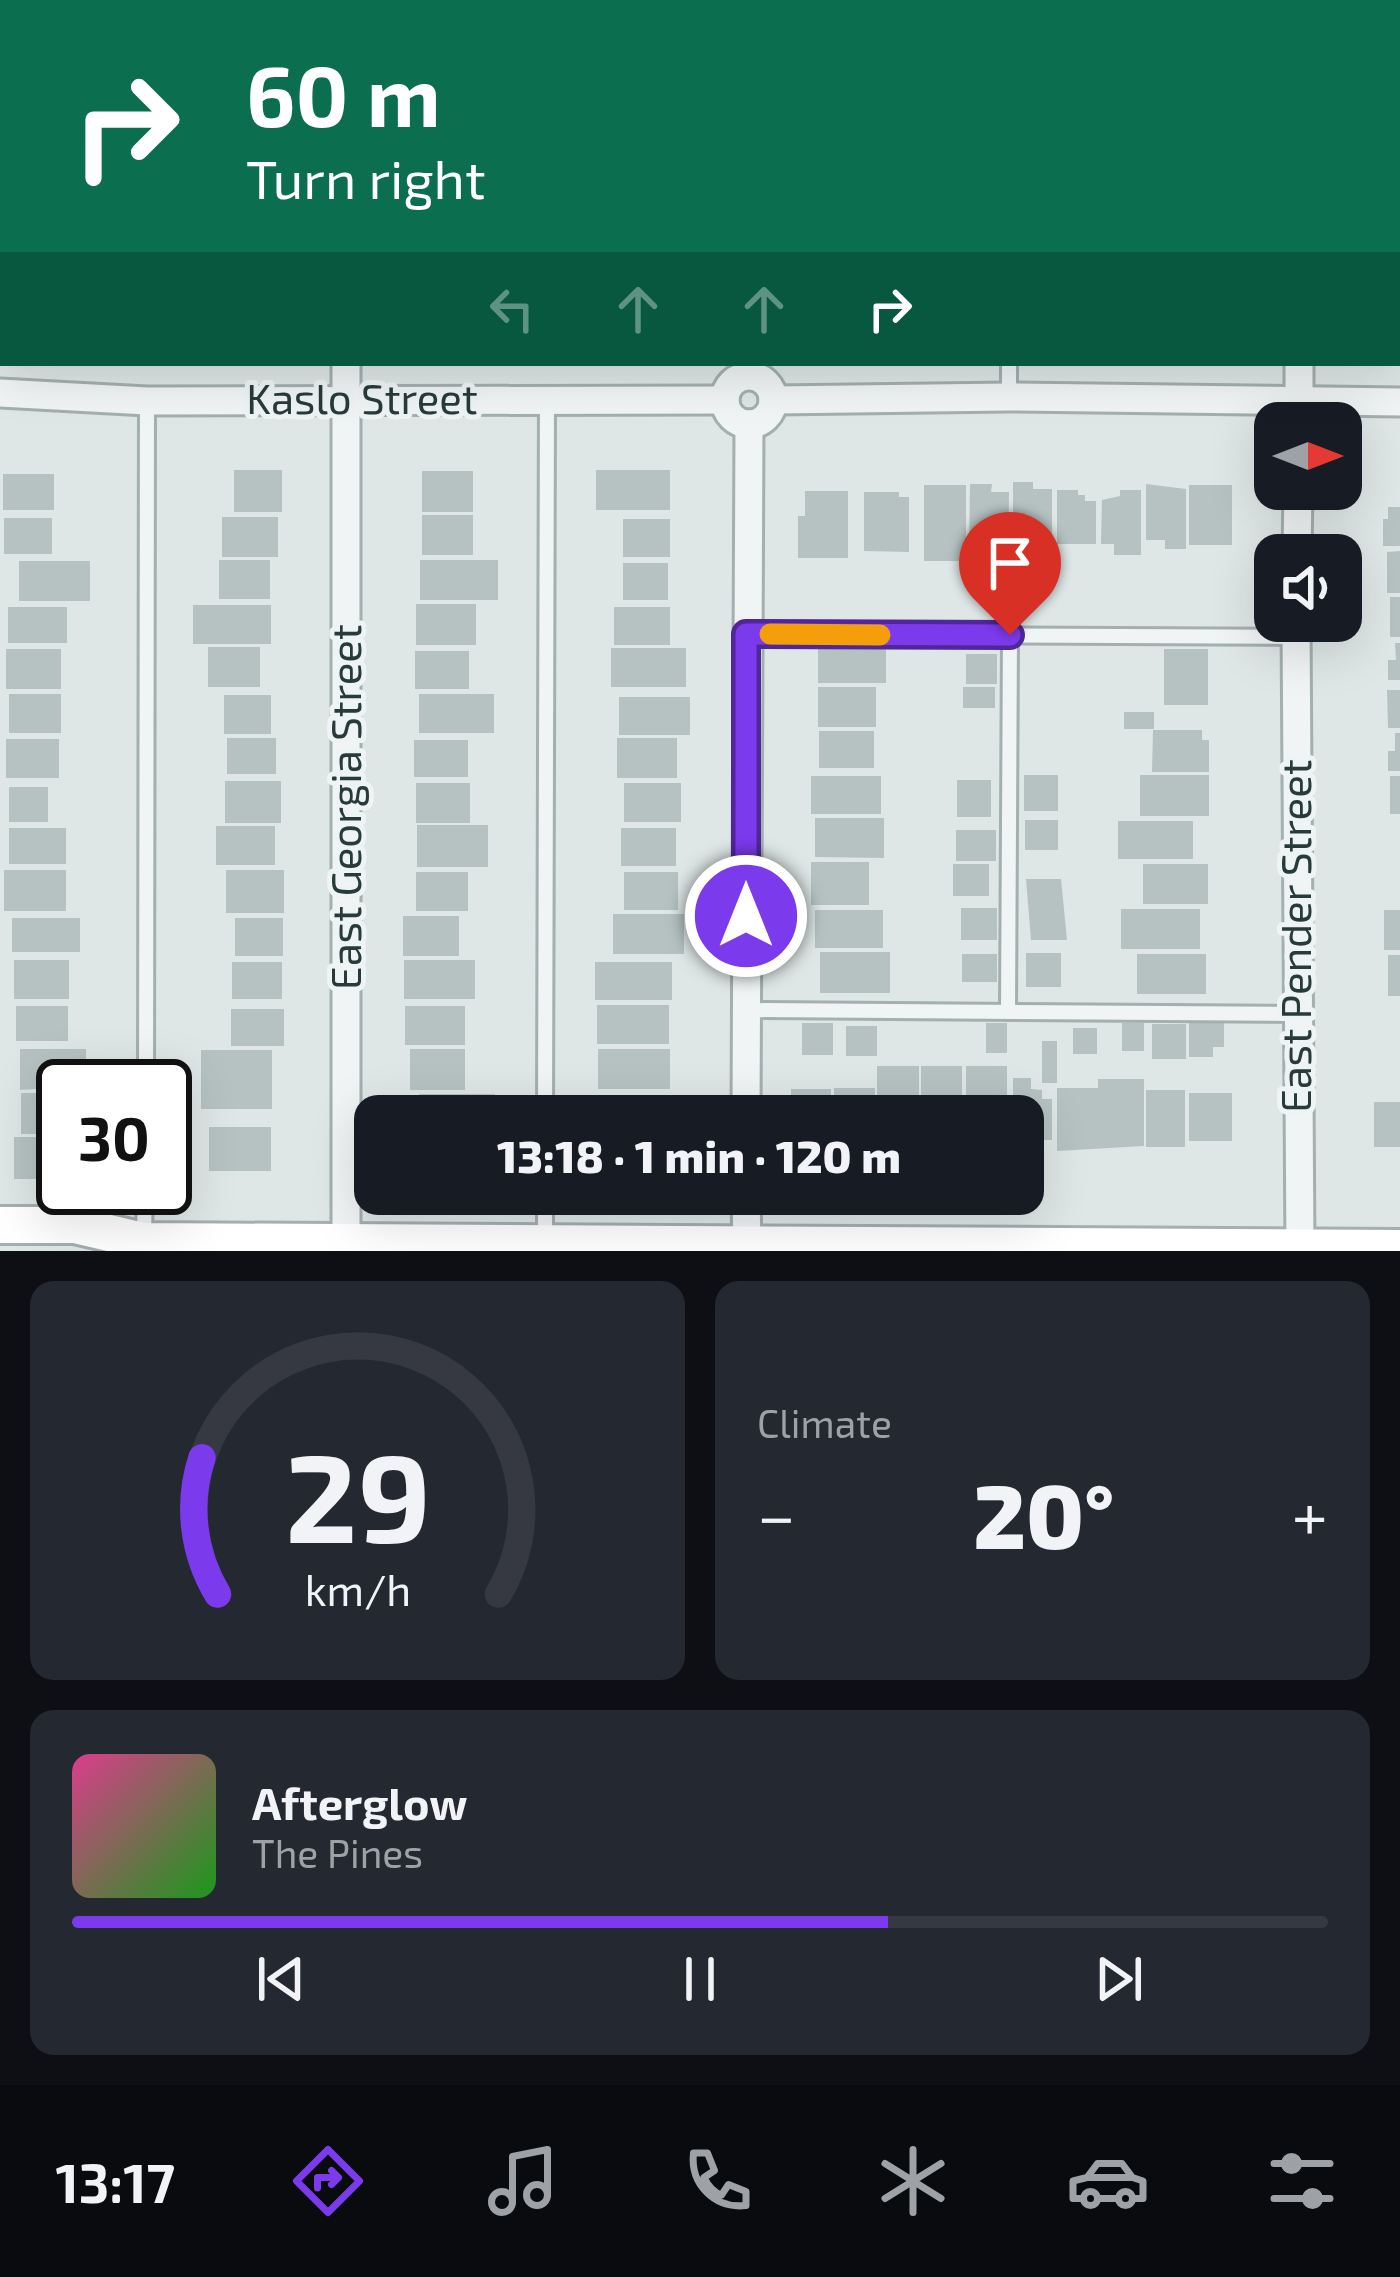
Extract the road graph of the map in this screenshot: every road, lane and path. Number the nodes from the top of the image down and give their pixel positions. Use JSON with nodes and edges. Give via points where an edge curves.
{"nodes":[{"id":1,"x":346,"y":366,"type":"edge"},
{"id":2,"x":1010,"y":366,"type":"edge"},
{"id":3,"x":1300,"y":366,"type":"edge"},
{"id":4,"x":749,"y":369,"type":"edge"},
{"id":5,"x":0,"y":392,"type":"edge"},
{"id":6,"x":1010,"y":397,"type":"junction"},
{"id":7,"x":547,"y":398,"type":"junction"},
{"id":8,"x":346,"y":399,"type":"junction"},
{"id":9,"x":724,"y":400,"type":"junction"},
{"id":10,"x":773,"y":400,"type":"junction"},
{"id":11,"x":147,"y":401,"type":"junction"},
{"id":12,"x":1299,"y":402,"type":"edge"},
{"id":13,"x":1400,"y":402,"type":"edge"},
{"id":14,"x":1362,"y":406,"type":"edge"},
{"id":15,"x":1254,"y":410,"type":"edge"},
{"id":16,"x":748,"y":424,"type":"junction"},
{"id":17,"x":1254,"y":630,"type":"edge"},
{"id":18,"x":746,"y":634,"type":"junction"},
{"id":19,"x":1010,"y":635,"type":"junction"},
{"id":20,"x":1296,"y":642,"type":"edge"},
{"id":21,"x":746,"y":1010,"type":"junction"},
{"id":22,"x":1008,"y":1012,"type":"junction"},
{"id":23,"x":1296,"y":1014,"type":"junction"},
{"id":24,"x":146,"y":1059,"type":"edge"},
{"id":25,"x":545,"y":1095,"type":"edge"},
{"id":26,"x":746,"y":1095,"type":"edge"},
{"id":27,"x":144,"y":1215,"type":"edge"},
{"id":28,"x":545,"y":1215,"type":"edge"},
{"id":29,"x":746,"y":1215,"type":"edge"},
{"id":30,"x":0,"y":1225,"type":"edge"},
{"id":31,"x":143,"y":1241,"type":"junction"},
{"id":32,"x":346,"y":1247,"type":"edge"},
{"id":33,"x":1400,"y":1247,"type":"edge"},
{"id":34,"x":545,"y":1248,"type":"edge"},
{"id":35,"x":747,"y":1248,"type":"edge"},
{"id":36,"x":1011,"y":1248,"type":"edge"},
{"id":37,"x":1300,"y":1250,"type":"edge"},
{"id":38,"x":98,"y":1251,"type":"edge"}],
"edges":[{"from":1,"to":8,"type":"street","name":"East Georgia Street"},
{"from":2,"to":6,"type":"lane"},
{"from":3,"to":12,"type":"street"},
{"from":4,"to":9,"type":"street"},
{"from":4,"to":10,"type":"street"},
{"from":5,"to":11,"type":"street","name":"Kaslo Street"},
{"from":6,"to":10,"type":"street"},
{"from":6,"to":15,"type":"street"},
{"from":7,"to":8,"type":"street","name":"Kaslo Street"},
{"from":7,"to":9,"type":"street","name":"Kaslo Street"},
{"from":7,"to":25,"type":"lane"},
{"from":8,"to":11,"type":"street","name":"Kaslo Street"},
{"from":8,"to":32,"type":"street","name":"East Georgia Street"},
{"from":9,"to":16,"type":"street","via":[[729,414]]},
{"from":10,"to":16,"type":"street","via":[[763,419]]},
{"from":11,"to":24,"type":"lane"},
{"from":13,"to":14,"type":"street"},
{"from":16,"to":18,"type":"street"},
{"from":17,"to":19,"type":"lane"},
{"from":18,"to":19,"type":"lane"},
{"from":18,"to":21,"type":"street"},
{"from":19,"to":22,"type":"lane"},
{"from":20,"to":23,"type":"street","name":"East Pender Street"},
{"from":21,"to":22,"type":"lane"},
{"from":21,"to":26,"type":"street"},
{"from":22,"to":23,"type":"lane"},
{"from":23,"to":37,"type":"street","name":"East Pender Street"},
{"from":27,"to":31,"type":"lane"},
{"from":28,"to":34,"type":"lane"},
{"from":29,"to":35,"type":"street"},
{"from":30,"to":31,"type":"street","via":[[75,1225]]},
{"from":31,"to":32,"type":"street"},
{"from":31,"to":38,"type":"street"},
{"from":32,"to":34,"type":"street"},
{"from":33,"to":37,"type":"street"},
{"from":34,"to":35,"type":"street"},
{"from":35,"to":36,"type":"street"},
{"from":36,"to":37,"type":"street"}]}
